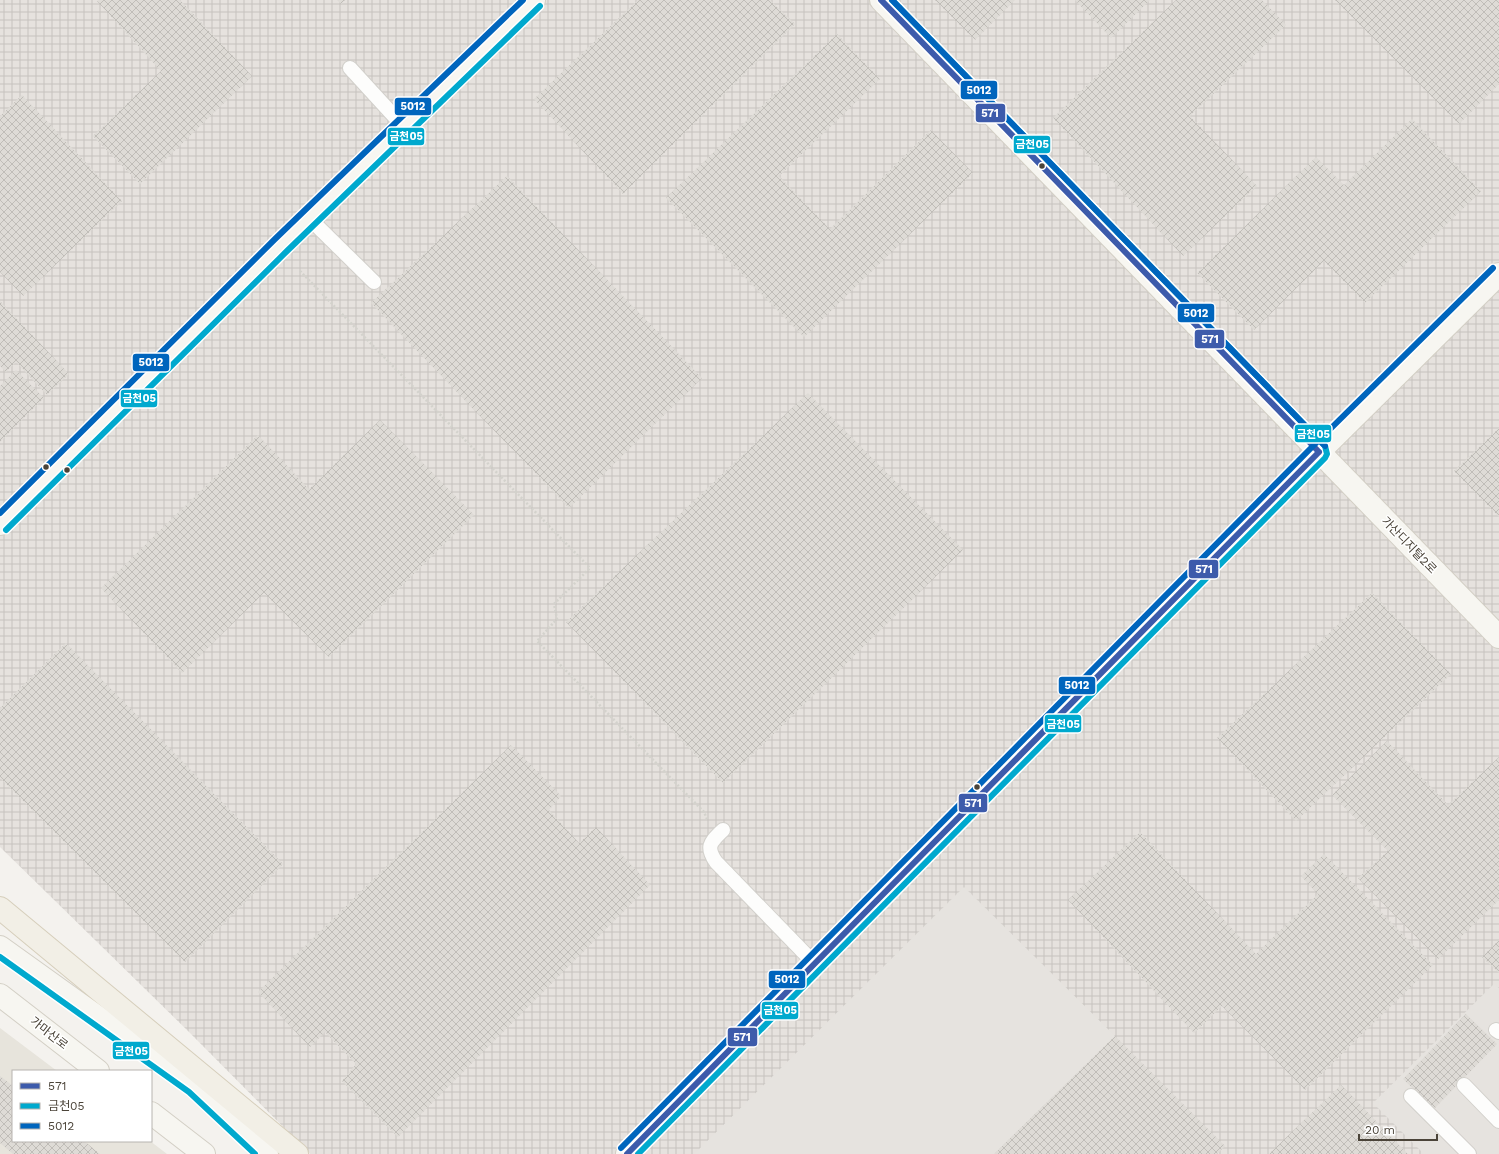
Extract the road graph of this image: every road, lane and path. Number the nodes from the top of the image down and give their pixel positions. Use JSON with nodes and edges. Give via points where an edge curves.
{"nodes":[{"id":1,"x":534,"y":0,"type":"edge"},
{"id":2,"x":881,"y":0,"type":"edge"},
{"id":3,"x":350,"y":68,"type":"dead end"},
{"id":4,"x":404,"y":127,"type":"junction"},
{"id":5,"x":309,"y":218,"type":"junction"},
{"id":6,"x":300,"y":271,"type":"dead end"},
{"id":7,"x":1499,"y":274,"type":"edge"},
{"id":8,"x":374,"y":282,"type":"dead end"},
{"id":9,"x":1319,"y":452,"type":"junction"},
{"id":10,"x":0,"y":524,"type":"edge"},
{"id":11,"x":1499,"y":637,"type":"edge"},
{"id":12,"x":718,"y":835,"type":"joint"},
{"id":13,"x":0,"y":908,"type":"edge"},
{"id":14,"x":0,"y":947,"type":"edge"},
{"id":15,"x":815,"y":964,"type":"junction"},
{"id":16,"x":0,"y":995,"type":"edge"},
{"id":17,"x":97,"y":1070,"type":"edge"},
{"id":18,"x":1464,"y":1084,"type":"dead end"},
{"id":19,"x":1411,"y":1096,"type":"dead end"},
{"id":20,"x":152,"y":1114,"type":"edge"},
{"id":21,"x":1499,"y":1121,"type":"edge"},
{"id":22,"x":204,"y":1154,"type":"edge"},
{"id":23,"x":267,"y":1154,"type":"edge"},
{"id":24,"x":297,"y":1154,"type":"edge"},
{"id":25,"x":627,"y":1154,"type":"edge"},
{"id":26,"x":1469,"y":1154,"type":"edge"}],
"edges":[{"from":1,"to":4,"type":"street"},
{"from":2,"to":9,"type":"street","name":"가산디지털2로"},
{"from":3,"to":4,"type":"lane"},
{"from":4,"to":5,"type":"street"},
{"from":5,"to":8,"type":"lane"},
{"from":5,"to":10,"type":"street"},
{"from":6,"to":12,"type":"path","via":[[590,568],[554,604],[557,618],[537,641],[704,812]]},
{"from":7,"to":9,"type":"street"},
{"from":9,"to":11,"type":"street","name":"가산디지털2로"},
{"from":9,"to":15,"type":"street"},
{"from":12,"to":15,"type":"lane","via":[[711,842],[710,848],[716,862]]},
{"from":13,"to":24,"type":"main road"},
{"from":14,"to":23,"type":"street","via":[[194,1086]]},
{"from":15,"to":25,"type":"street"},
{"from":16,"to":17,"type":"street","name":"가마산로"},
{"from":18,"to":21,"type":"lane"},
{"from":19,"to":26,"type":"lane"},
{"from":20,"to":22,"type":"street"}]}
